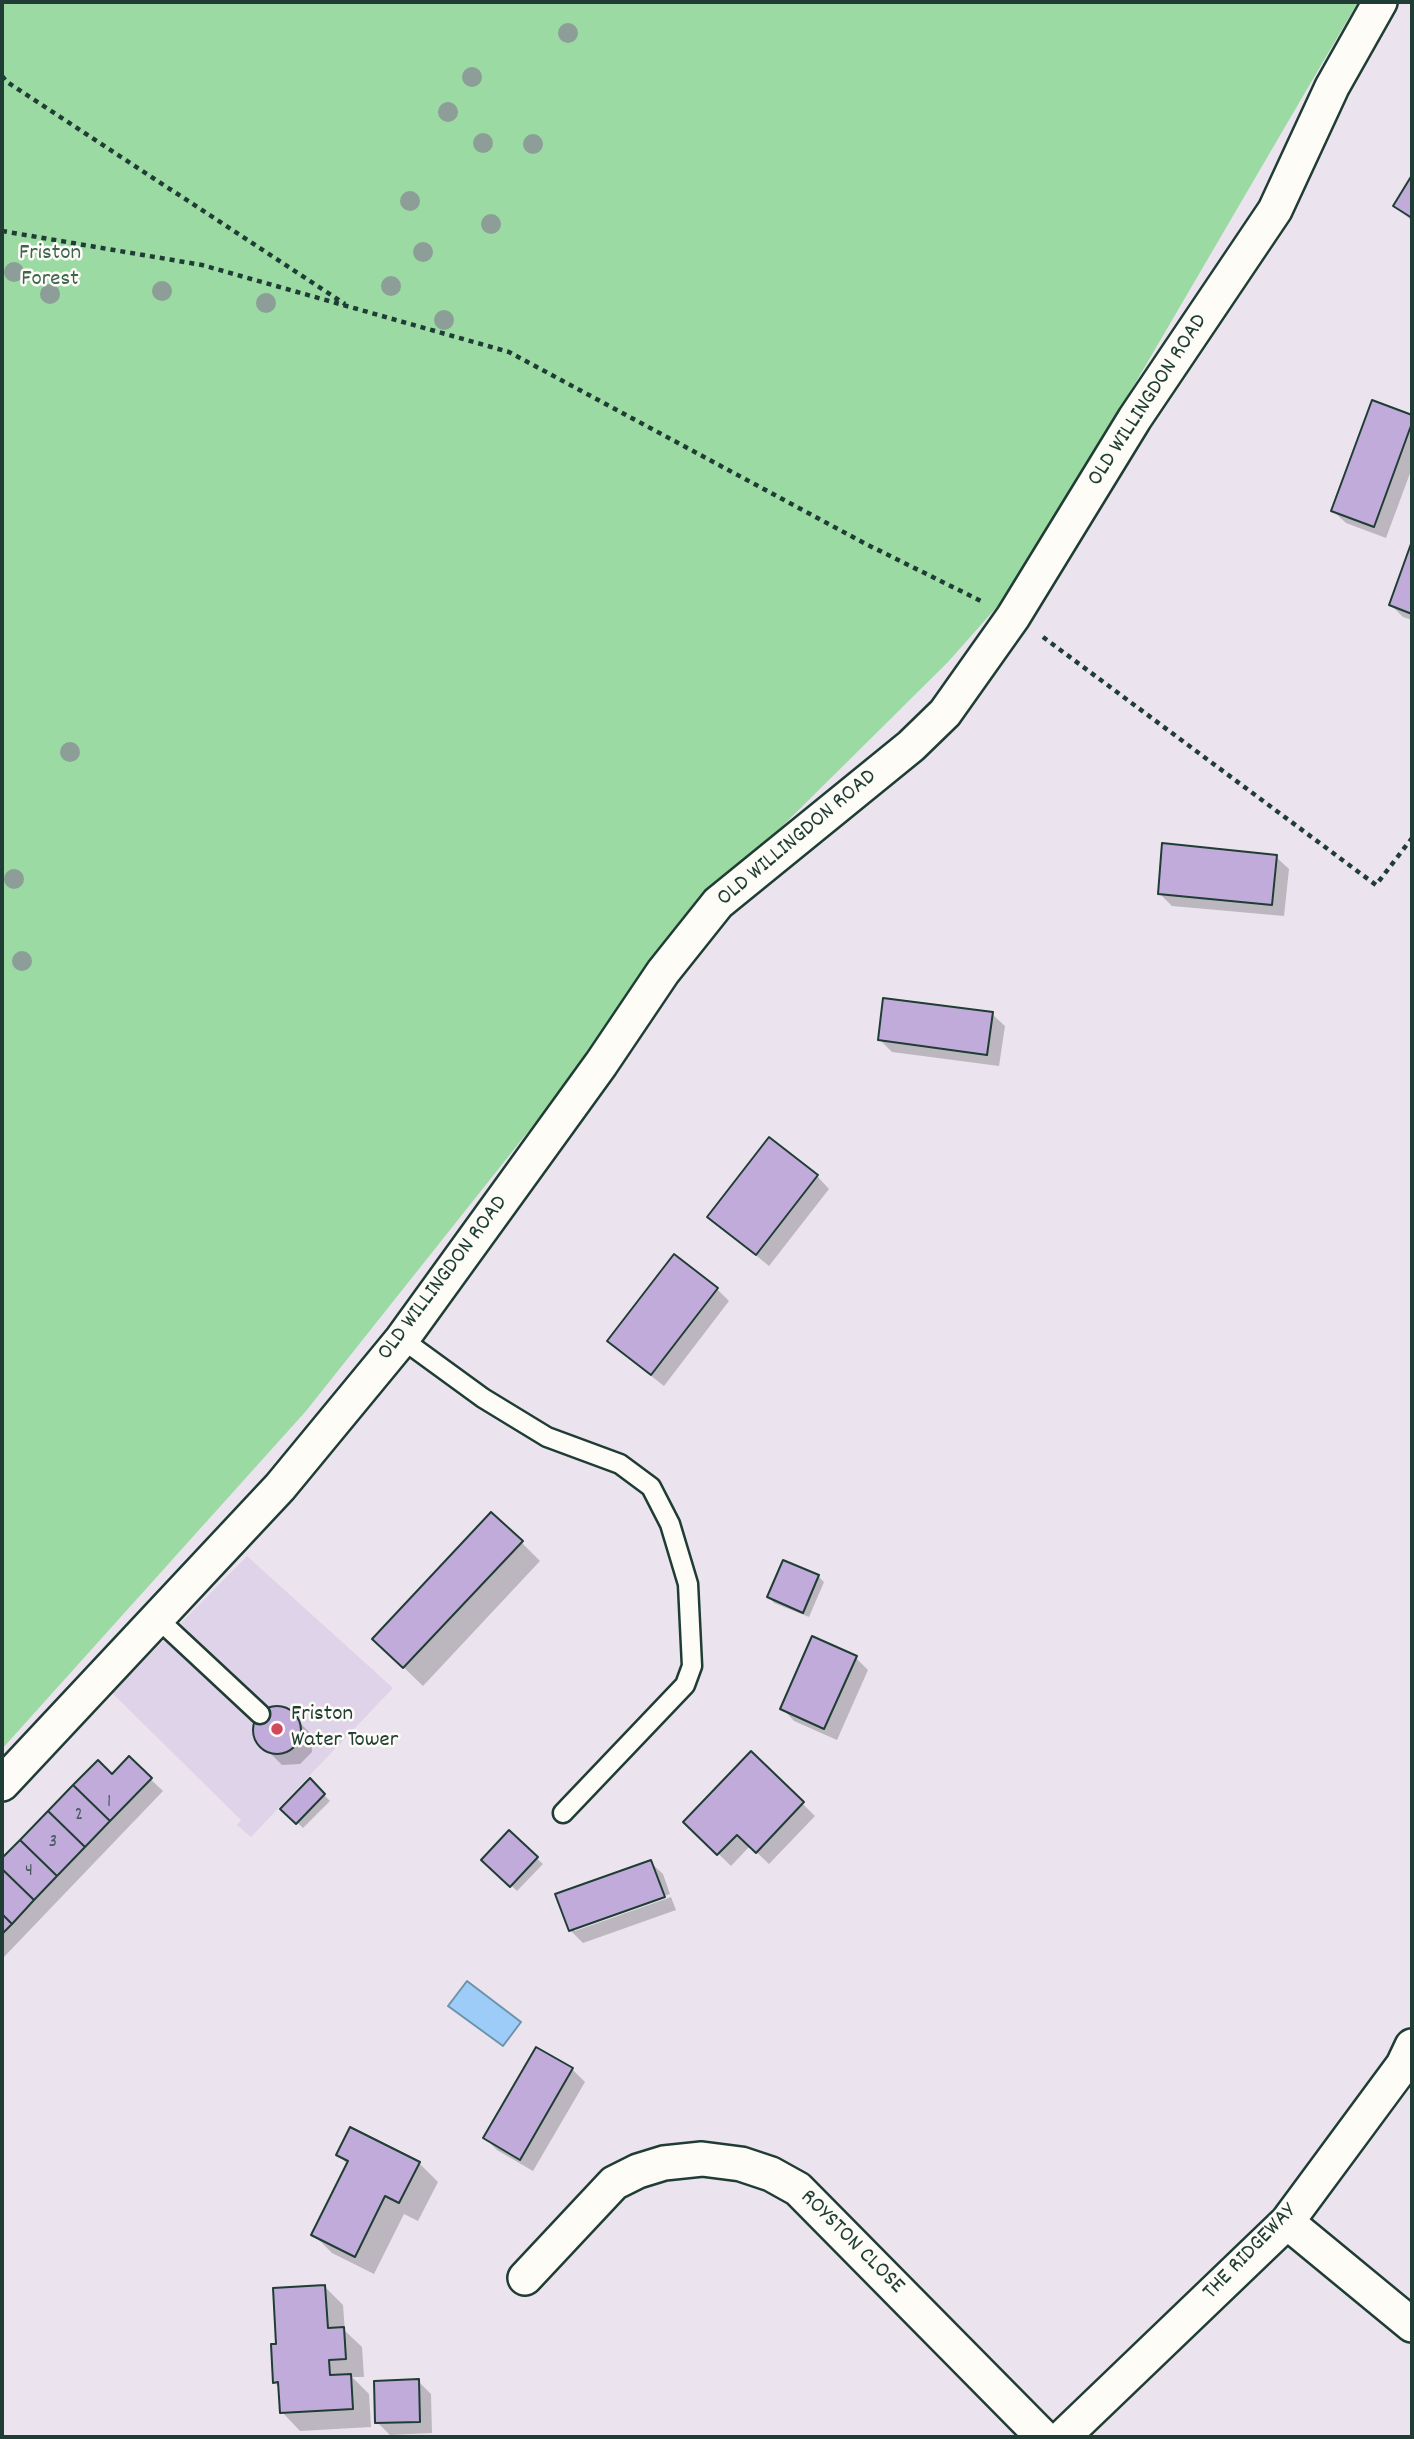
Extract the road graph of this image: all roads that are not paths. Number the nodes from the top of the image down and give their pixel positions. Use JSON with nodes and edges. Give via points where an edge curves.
{"nodes":[{"id":1,"x":1380,"y":2,"type":"edge"},
{"id":2,"x":402,"y":1339,"type":"junction"},
{"id":3,"x":157,"y":1618,"type":"junction"},
{"id":4,"x":260,"y":1714,"type":"dead end"},
{"id":5,"x":2,"y":1784,"type":"edge"},
{"id":6,"x":563,"y":1813,"type":"dead end"},
{"id":7,"x":1412,"y":2046,"type":"edge"},
{"id":8,"x":1287,"y":2222,"type":"junction"},
{"id":9,"x":526,"y":2278,"type":"dead end"},
{"id":10,"x":1412,"y":2325,"type":"edge"},
{"id":11,"x":1044,"y":2437,"type":"edge"},
{"id":12,"x":1063,"y":2437,"type":"edge"}],
"edges":[{"from":1,"to":2,"type":"street","name":"OLD WILLINGDON ROAD","via":[[1332,87],[1275,210],[1135,418],[1013,617],[945,713],[718,904],[663,972]]},
{"from":2,"to":3,"type":"street","name":"OLD WILLINGDON ROAD","via":[[280,1487]]},
{"from":2,"to":6,"type":"lane","via":[[483,1398],[547,1437],[620,1464],[650,1487],[670,1524],[688,1584],[692,1666],[685,1685]]},
{"from":3,"to":4,"type":"lane"},
{"from":3,"to":5,"type":"street","name":"OLD WILLINGDON ROAD"},
{"from":7,"to":8,"type":"street","name":"THE RIDGEWAY","via":[[1403,2065]]},
{"from":8,"to":10,"type":"street"},
{"from":8,"to":12,"type":"street","name":"THE RIDGEWAY"},
{"from":9,"to":11,"type":"street","name":"ROYSTON CLOSE","via":[[614,2183],[663,2163],[702,2159],[741,2164],[798,2189]]}]}
